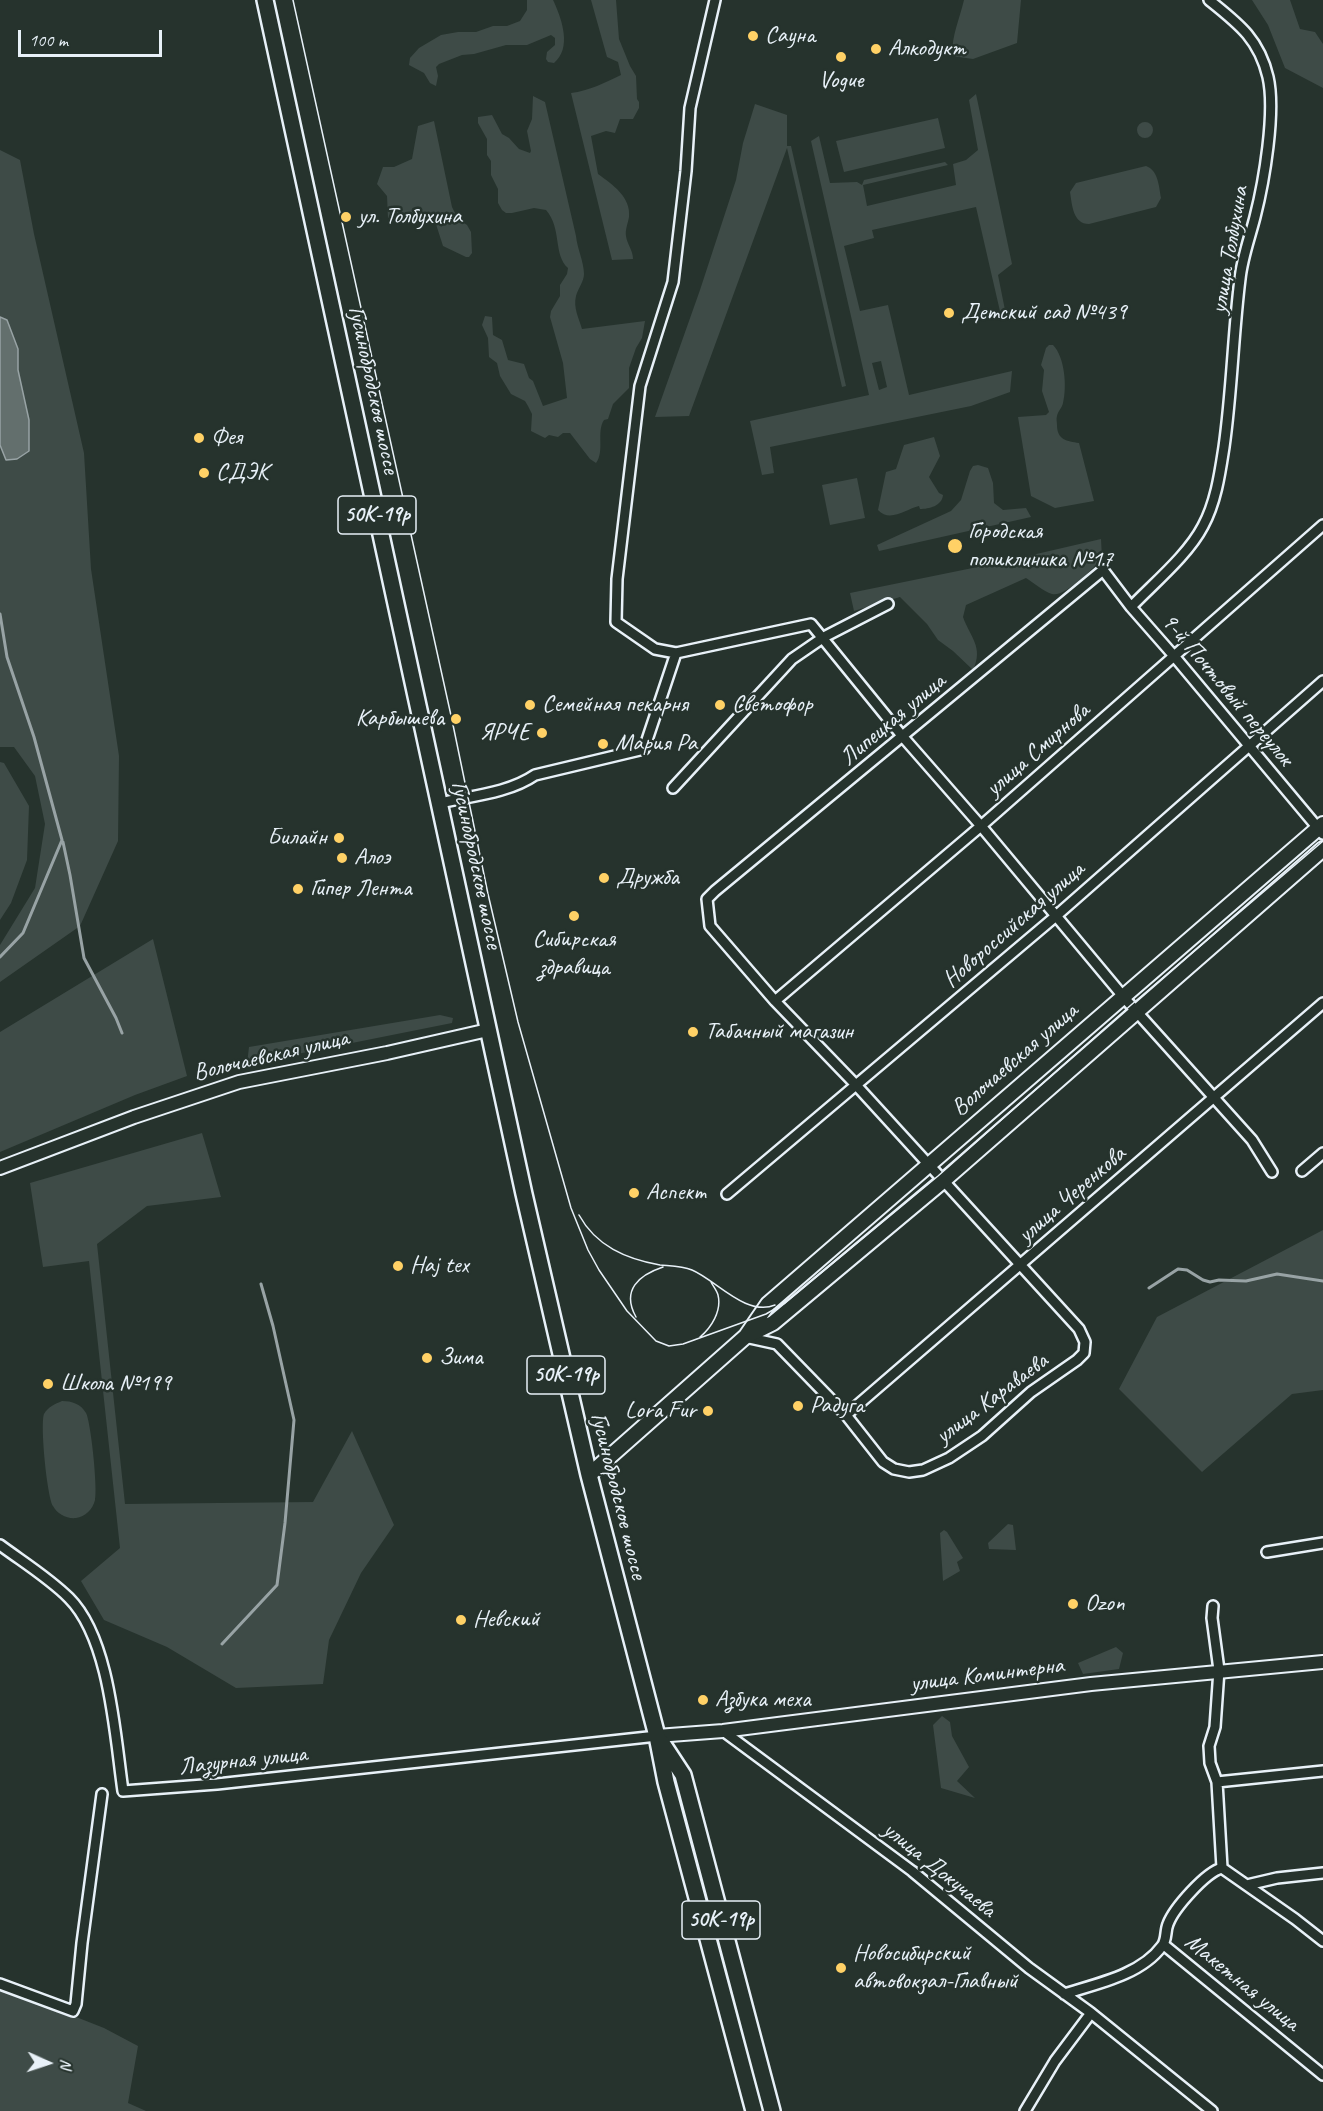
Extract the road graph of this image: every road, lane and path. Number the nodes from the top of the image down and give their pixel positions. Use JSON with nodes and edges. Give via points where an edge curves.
{"nodes":[{"id":1,"x":265,"y":0,"type":"edge"},
{"id":2,"x":715,"y":0,"type":"edge"},
{"id":3,"x":1209,"y":0,"type":"edge"},
{"id":4,"x":1323,"y":525,"type":"edge"},
{"id":5,"x":1103,"y":570,"type":"joint"},
{"id":6,"x":888,"y":604,"type":"dead end"},
{"id":7,"x":1131,"y":608,"type":"junction"},
{"id":8,"x":824,"y":637,"type":"junction"},
{"id":9,"x":676,"y":653,"type":"junction"},
{"id":10,"x":1174,"y":656,"type":"junction"},
{"id":11,"x":1323,"y":681,"type":"edge"},
{"id":12,"x":903,"y":737,"type":"junction"},
{"id":13,"x":1249,"y":745,"type":"junction"},
{"id":14,"x":673,"y":788,"type":"dead end"},
{"id":15,"x":440,"y":803,"type":"junction"},
{"id":16,"x":981,"y":826,"type":"junction"},
{"id":17,"x":1322,"y":829,"type":"edge"},
{"id":18,"x":1323,"y":849,"type":"edge"},
{"id":19,"x":1056,"y":916,"type":"junction"},
{"id":20,"x":1123,"y":996,"type":"junction"},
{"id":21,"x":775,"y":1001,"type":"junction"},
{"id":22,"x":1323,"y":1004,"type":"edge"},
{"id":23,"x":1136,"y":1011,"type":"junction"},
{"id":24,"x":488,"y":1030,"type":"junction"},
{"id":25,"x":856,"y":1085,"type":"junction"},
{"id":26,"x":1213,"y":1098,"type":"junction"},
{"id":27,"x":1323,"y":1153,"type":"edge"},
{"id":28,"x":928,"y":1166,"type":"junction"},
{"id":29,"x":0,"y":1167,"type":"edge"},
{"id":30,"x":1302,"y":1171,"type":"dead end"},
{"id":31,"x":1272,"y":1172,"type":"dead end"},
{"id":32,"x":943,"y":1181,"type":"junction"},
{"id":33,"x":726,"y":1194,"type":"dead end"},
{"id":34,"x":1021,"y":1264,"type":"junction"},
{"id":35,"x":745,"y":1338,"type":"junction"},
{"id":36,"x":846,"y":1415,"type":"junction"},
{"id":37,"x":589,"y":1475,"type":"junction"},
{"id":38,"x":1323,"y":1543,"type":"edge"},
{"id":39,"x":0,"y":1545,"type":"edge"},
{"id":40,"x":1267,"y":1552,"type":"dead end"},
{"id":41,"x":1213,"y":1606,"type":"dead end"},
{"id":42,"x":1323,"y":1662,"type":"edge"},
{"id":43,"x":1219,"y":1670,"type":"junction"},
{"id":44,"x":723,"y":1731,"type":"junction"},
{"id":45,"x":657,"y":1736,"type":"junction"},
{"id":46,"x":1323,"y":1771,"type":"edge"},
{"id":47,"x":1217,"y":1782,"type":"junction"},
{"id":48,"x":102,"y":1794,"type":"dead end"},
{"id":49,"x":1221,"y":1868,"type":"junction"},
{"id":50,"x":1323,"y":1873,"type":"edge"},
{"id":51,"x":1247,"y":1885,"type":"junction"},
{"id":52,"x":1323,"y":1941,"type":"edge"},
{"id":53,"x":1164,"y":1945,"type":"junction"},
{"id":54,"x":0,"y":1984,"type":"edge"},
{"id":55,"x":1064,"y":1994,"type":"junction"},
{"id":56,"x":1091,"y":2013,"type":"junction"},
{"id":57,"x":1323,"y":2074,"type":"edge"},
{"id":58,"x":1030,"y":2109,"type":"edge"},
{"id":59,"x":754,"y":2111,"type":"edge"},
{"id":60,"x":772,"y":2111,"type":"edge"},
{"id":61,"x":1212,"y":2111,"type":"edge"}],
"edges":[{"from":1,"to":15,"type":"main road","name":"Гусинобродское шоссе","number":"50К-19р"},
{"from":2,"to":9,"type":"street","via":[[690,108],[673,282],[640,386],[617,579],[616,622],[655,649]]},
{"from":3,"to":7,"type":"street","name":"улица Толбухина","via":[[1242,27],[1259,48],[1272,107],[1259,200],[1240,277],[1229,413],[1213,499],[1203,526],[1184,552]]},
{"from":4,"to":10,"type":"street","name":"улица Смирнова"},
{"from":5,"to":7,"type":"street","name":"9-й Почтовый переулок"},
{"from":5,"to":12,"type":"street","name":"Липецкая улица"},
{"from":6,"to":8,"type":"street"},
{"from":7,"to":10,"type":"street","name":"9-й Почтовый переулок"},
{"from":8,"to":9,"type":"street","via":[[811,624]]},
{"from":8,"to":12,"type":"street"},
{"from":8,"to":14,"type":"street","via":[[792,659]]},
{"from":9,"to":15,"type":"street","via":[[644,749]]},
{"from":10,"to":13,"type":"street","name":"9-й Почтовый переулок"},
{"from":10,"to":16,"type":"street","name":"улица Смирнова"},
{"from":11,"to":13,"type":"street","name":"Новороссийская улица"},
{"from":12,"to":16,"type":"street"},
{"from":12,"to":21,"type":"street","name":"Липецкая улица","via":[[707,899],[710,926]]},
{"from":13,"to":17,"type":"street","name":"9-й Почтовый переулок"},
{"from":13,"to":19,"type":"street","name":"Новороссийская улица"},
{"from":15,"to":24,"type":"main road","name":"Гусинобродское шоссе","number":"50К-19р"},
{"from":16,"to":19,"type":"street"},
{"from":16,"to":21,"type":"street","name":"улица Смирнова"},
{"from":17,"to":20,"type":"main road","name":"Волочаевская улица"},
{"from":18,"to":23,"type":"main road","name":"Волочаевская улица"},
{"from":19,"to":20,"type":"street"},
{"from":19,"to":25,"type":"street","name":"Новороссийская улица"},
{"from":20,"to":23,"type":"street"},
{"from":20,"to":28,"type":"main road","name":"Волочаевская улица"},
{"from":21,"to":25,"type":"street"},
{"from":22,"to":26,"type":"street","name":"улица Черенкова"},
{"from":23,"to":26,"type":"street"},
{"from":23,"to":32,"type":"main road","name":"Волочаевская улица"},
{"from":24,"to":29,"type":"street","name":"Волочаевская улица","via":[[238,1082]]},
{"from":24,"to":37,"type":"main road","name":"Гусинобродское шоссе","number":"50К-19р"},
{"from":25,"to":28,"type":"street"},
{"from":25,"to":33,"type":"street","name":"Новороссийская улица"},
{"from":26,"to":31,"type":"street","via":[[1251,1140]]},
{"from":26,"to":34,"type":"street","name":"улица Черенкова"},
{"from":27,"to":30,"type":"street"},
{"from":28,"to":32,"type":"street"},
{"from":28,"to":35,"type":"main road","name":"Волочаевская улица","via":[[768,1304]]},
{"from":32,"to":34,"type":"street"},
{"from":32,"to":35,"type":"main road","name":"Волочаевская улица","via":[[773,1323]]},
{"from":34,"to":36,"type":"street","name":"улица Черенкова"},
{"from":34,"to":36,"type":"street","name":"улица Караваева","via":[[1079,1329],[1085,1342],[1084,1353],[1077,1360],[1031,1392],[982,1436],[923,1470],[909,1472],[883,1462]]},
{"from":35,"to":36,"type":"street","via":[[777,1344]]},
{"from":35,"to":37,"type":"main road","name":"Волочаевская улица"},
{"from":37,"to":45,"type":"main road","name":"Гусинобродское шоссе","number":"50К-19р"},
{"from":38,"to":40,"type":"street"},
{"from":39,"to":45,"type":"street","name":"Лазурная улица","via":[[58,1587],[90,1629],[107,1681],[123,1791]]},
{"from":41,"to":43,"type":"street"},
{"from":42,"to":43,"type":"street","name":"улица Коминтерна"},
{"from":43,"to":44,"type":"street","name":"улица Коминтерна"},
{"from":43,"to":47,"type":"street","via":[[1215,1727],[1209,1746]]},
{"from":44,"to":45,"type":"street","name":"улица Коминтерна"},
{"from":44,"to":55,"type":"street","name":"улица Докучаева","via":[[912,1871]]},
{"from":45,"to":59,"type":"main road","name":"Гусинобродское шоссе","number":"50К-19р"},
{"from":45,"to":60,"type":"main road","name":"Гусинобродское шоссе","number":"50К-19р","via":[[683,1775]]},
{"from":46,"to":47,"type":"street"},
{"from":47,"to":49,"type":"street"},
{"from":48,"to":54,"type":"street","via":[[73,2011]]},
{"from":49,"to":51,"type":"street"},
{"from":49,"to":53,"type":"street","via":[[1208,1875],[1181,1905],[1168,1924]]},
{"from":50,"to":51,"type":"street"},
{"from":51,"to":52,"type":"street"},
{"from":53,"to":55,"type":"street","via":[[1124,1973]]},
{"from":53,"to":57,"type":"street","name":"Макетная улица"},
{"from":55,"to":56,"type":"street","name":"улица Докучаева"},
{"from":56,"to":58,"type":"street","via":[[1055,2061]]},
{"from":56,"to":61,"type":"street","name":"улица Докучаева"}]}
